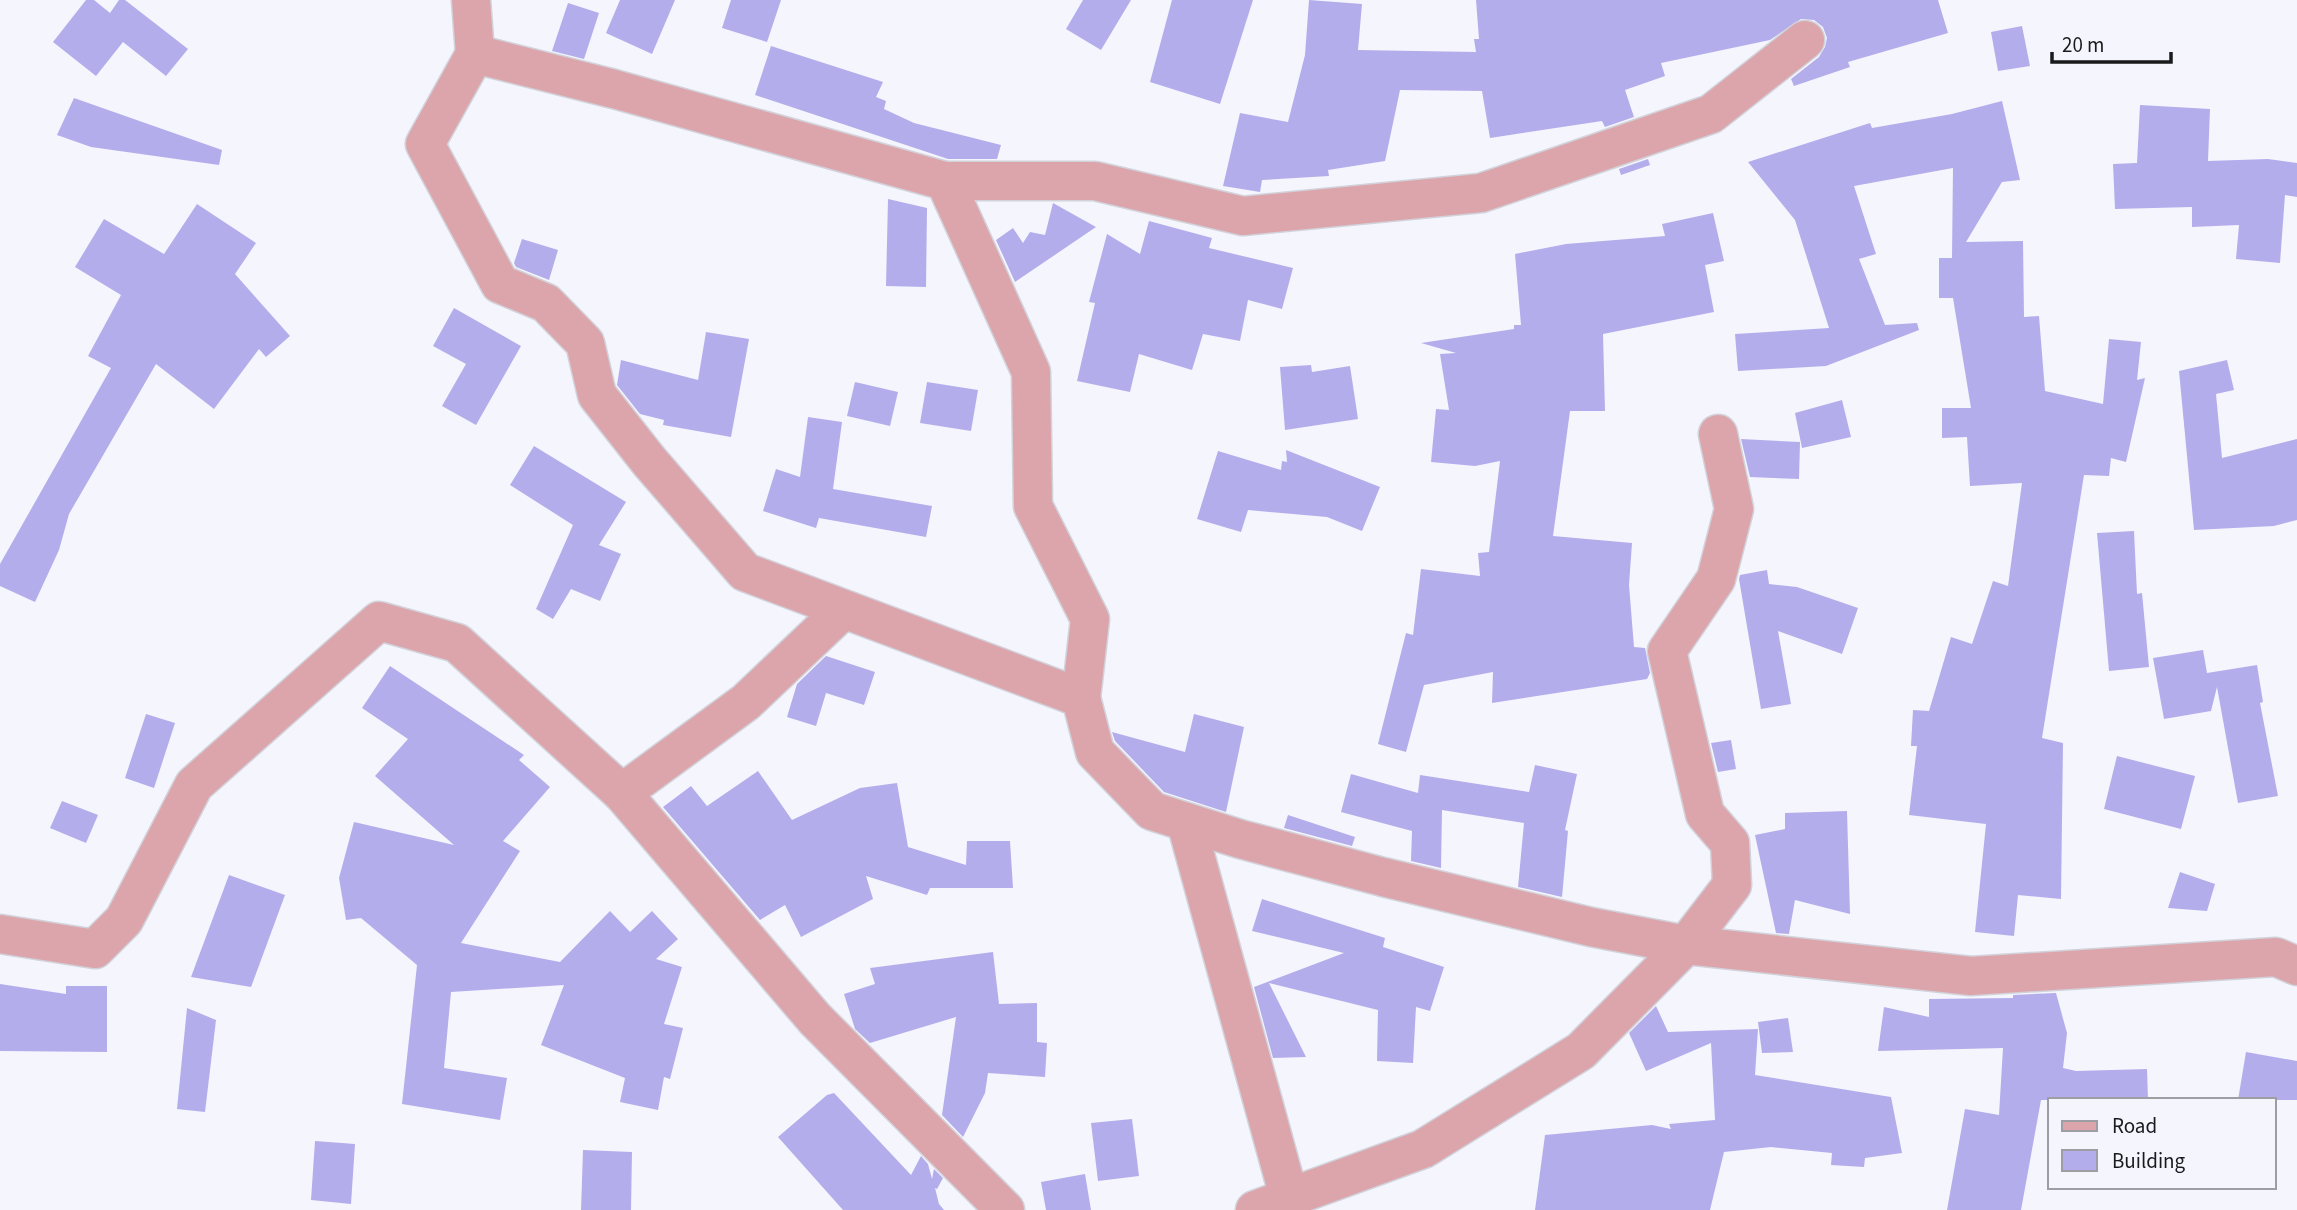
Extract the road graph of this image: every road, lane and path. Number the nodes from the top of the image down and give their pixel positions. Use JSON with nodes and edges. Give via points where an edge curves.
{"nodes":[{"id":1,"x":471,"y":0,"type":"edge"},
{"id":2,"x":1805,"y":40,"type":"dead end"},
{"id":3,"x":475,"y":54,"type":"junction"},
{"id":4,"x":945,"y":181,"type":"junction"},
{"id":5,"x":1718,"y":434,"type":"dead end"},
{"id":6,"x":843,"y":610,"type":"junction"},
{"id":7,"x":1081,"y":698,"type":"junction"},
{"id":8,"x":622,"y":793,"type":"junction"},
{"id":9,"x":1186,"y":822,"type":"junction"},
{"id":10,"x":0,"y":934,"type":"edge"},
{"id":11,"x":1686,"y":945,"type":"junction"},
{"id":12,"x":2297,"y":966,"type":"edge"},
{"id":13,"x":1272,"y":1204,"type":"edge"},
{"id":14,"x":1005,"y":1210,"type":"edge"}],
"edges":[{"from":1,"to":3,"type":"street"},
{"from":2,"to":4,"type":"street","via":[[1710,114],[1480,193],[1243,216],[1095,181]]},
{"from":3,"to":4,"type":"street"},
{"from":3,"to":6,"type":"street","via":[[425,144],[499,284],[546,303],[585,343],[597,395],[745,572]]},
{"from":4,"to":7,"type":"street","via":[[1031,372],[1033,506],[1090,619]]},
{"from":5,"to":11,"type":"street","via":[[1734,509],[1716,579],[1667,651],[1705,814],[1730,843],[1732,885]]},
{"from":6,"to":7,"type":"street"},
{"from":6,"to":8,"type":"street","via":[[746,702]]},
{"from":7,"to":9,"type":"street","via":[[1095,752],[1152,811]]},
{"from":8,"to":10,"type":"street","via":[[457,643],[379,621],[194,785],[124,920],[95,949]]},
{"from":8,"to":14,"type":"street","via":[[815,1019]]},
{"from":9,"to":11,"type":"street","via":[[1383,877]]},
{"from":9,"to":13,"type":"street"},
{"from":11,"to":12,"type":"street","via":[[1971,976],[2276,957]]},
{"from":11,"to":13,"type":"street","via":[[1581,1051],[1423,1149]]}]}
